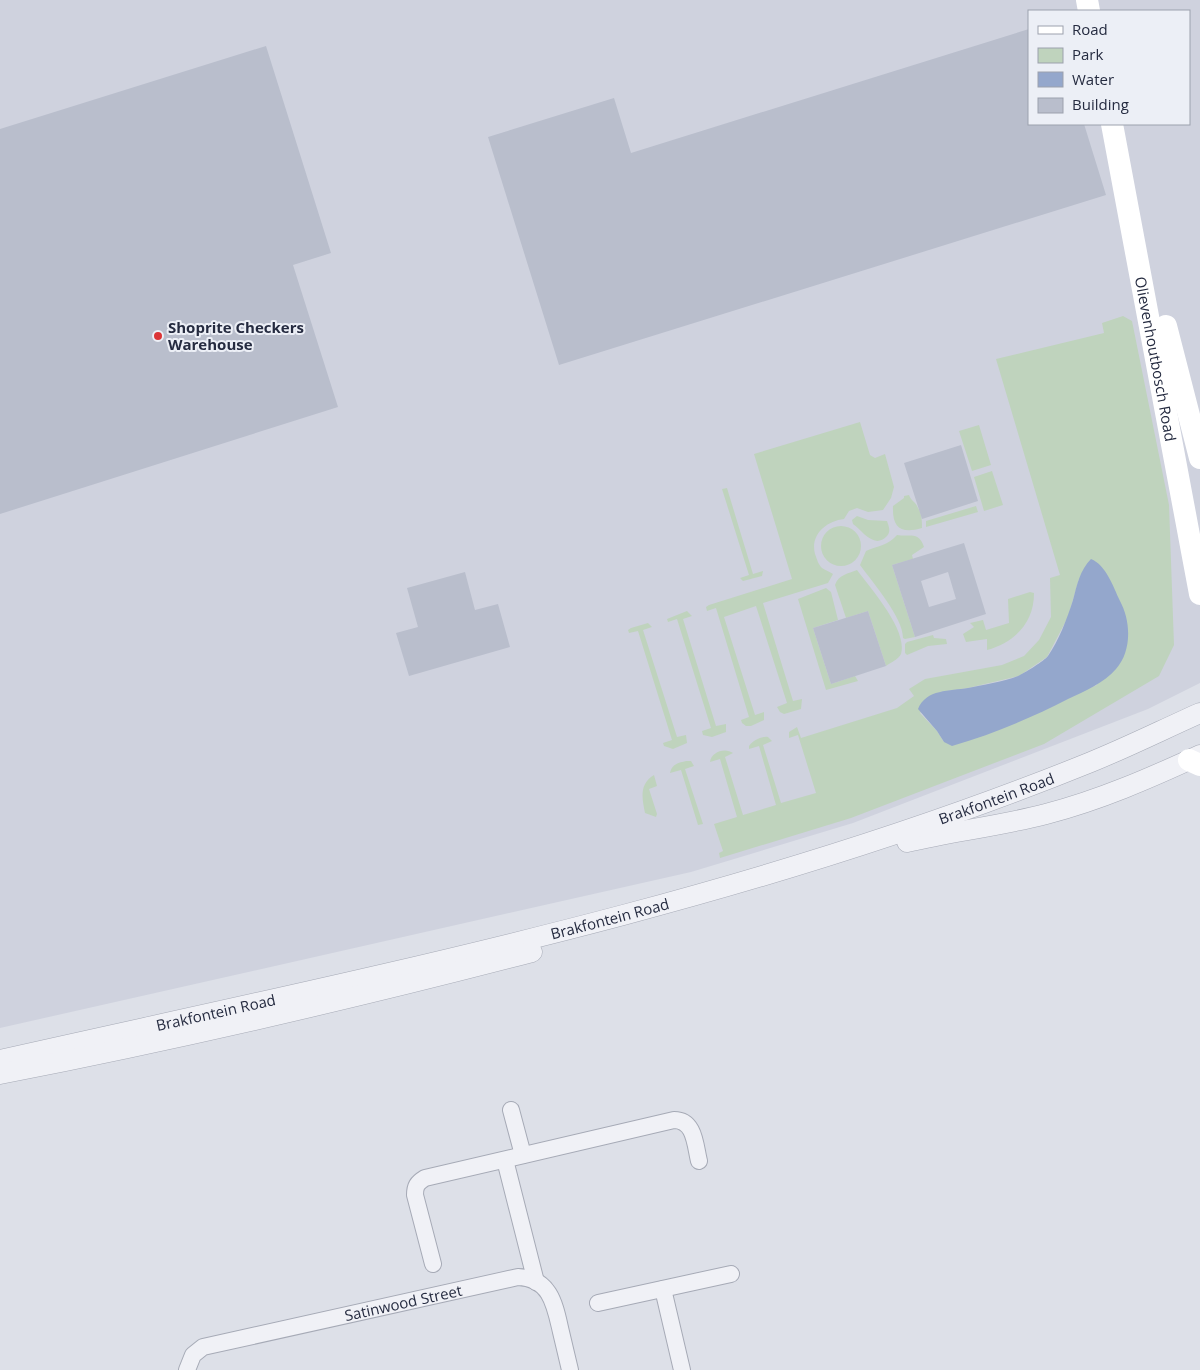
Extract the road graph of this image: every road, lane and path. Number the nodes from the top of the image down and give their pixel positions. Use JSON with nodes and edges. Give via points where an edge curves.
{"nodes":[{"id":1,"x":1112,"y":125,"type":"edge"},
{"id":2,"x":1121,"y":125,"type":"edge"},
{"id":3,"x":1200,"y":458,"type":"edge"},
{"id":4,"x":1200,"y":594,"type":"edge"},
{"id":5,"x":1200,"y":713,"type":"edge"},
{"id":6,"x":1196,"y":760,"type":"edge"},
{"id":7,"x":268,"y":1017,"type":"junction"},
{"id":8,"x":124,"y":1032,"type":"junction"},
{"id":9,"x":0,"y":1060,"type":"edge"},
{"id":10,"x":0,"y":1074,"type":"edge"},
{"id":11,"x":511,"y":1110,"type":"dead end"},
{"id":12,"x":523,"y":1155,"type":"junction"},
{"id":13,"x":505,"y":1160,"type":"junction"},
{"id":14,"x":699,"y":1161,"type":"dead end"},
{"id":15,"x":433,"y":1264,"type":"dead end"},
{"id":16,"x":731,"y":1274,"type":"dead end"},
{"id":17,"x":536,"y":1282,"type":"junction"},
{"id":18,"x":663,"y":1289,"type":"junction"},
{"id":19,"x":598,"y":1303,"type":"dead end"},
{"id":20,"x":187,"y":1370,"type":"edge"},
{"id":21,"x":570,"y":1370,"type":"edge"},
{"id":22,"x":682,"y":1370,"type":"edge"}],
"edges":[{"from":1,"to":4,"type":"main road","name":"Olievenhoutbosch Road"},
{"from":2,"to":3,"type":"main road","name":"Olievenhoutbosch Road","via":[[1170,348]]},
{"from":5,"to":8,"type":"street","name":"Brakfontein Road","via":[[1094,761],[1010,794],[784,870],[583,927]]},
{"from":6,"to":7,"type":"street","name":"Brakfontein Road","via":[[1112,794],[1067,808],[878,849],[604,934]]},
{"from":7,"to":8,"type":"street","via":[[255,1011],[138,1037]]},
{"from":7,"to":10,"type":"street","name":"Brakfontein Road"},
{"from":8,"to":9,"type":"street","name":"Brakfontein Road"},
{"from":11,"to":12,"type":"street"},
{"from":12,"to":13,"type":"street"},
{"from":12,"to":14,"type":"street","via":[[682,1120],[691,1130]]},
{"from":13,"to":15,"type":"street","via":[[419,1182],[415,1195]]},
{"from":13,"to":17,"type":"street"},
{"from":16,"to":18,"type":"street"},
{"from":17,"to":20,"type":"street","name":"Satinwood Street","via":[[524,1277],[510,1278],[210,1345],[193,1355]]},
{"from":17,"to":21,"type":"street","via":[[553,1300]]},
{"from":18,"to":19,"type":"street"},
{"from":18,"to":22,"type":"street"}]}
